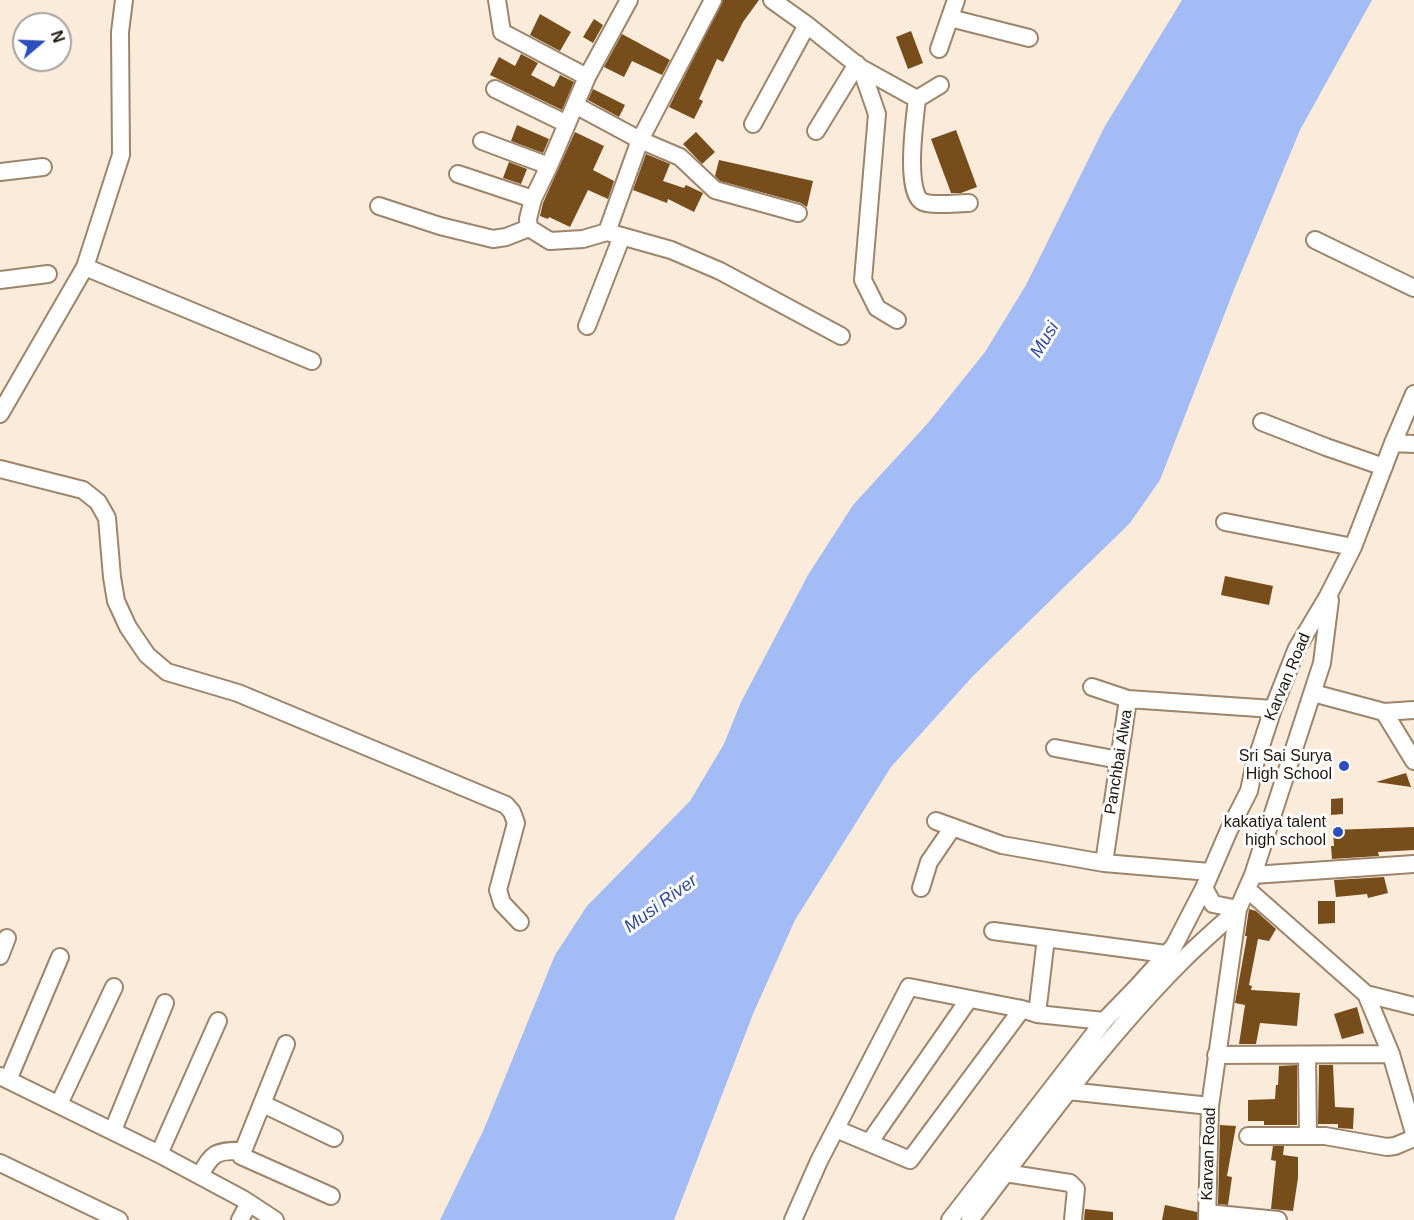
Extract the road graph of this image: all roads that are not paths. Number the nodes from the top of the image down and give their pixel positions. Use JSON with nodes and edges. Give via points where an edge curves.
{"nodes":[{"id":1,"x":124,"y":0,"type":"edge"},
{"id":2,"x":496,"y":0,"type":"edge"},
{"id":3,"x":629,"y":0,"type":"edge"},
{"id":4,"x":713,"y":0,"type":"edge"},
{"id":5,"x":772,"y":0,"type":"edge"},
{"id":6,"x":956,"y":0,"type":"edge"},
{"id":7,"x":950,"y":18,"type":"junction"},
{"id":8,"x":807,"y":25,"type":"junction"},
{"id":9,"x":1029,"y":38,"type":"dead end"},
{"id":10,"x":939,"y":49,"type":"dead end"},
{"id":11,"x":859,"y":66,"type":"junction"},
{"id":12,"x":587,"y":77,"type":"junction"},
{"id":13,"x":940,"y":85,"type":"dead end"},
{"id":14,"x":495,"y":89,"type":"dead end"},
{"id":15,"x":917,"y":99,"type":"junction"},
{"id":16,"x":575,"y":105,"type":"junction"},
{"id":17,"x":567,"y":124,"type":"junction"},
{"id":18,"x":753,"y":124,"type":"dead end"},
{"id":19,"x":816,"y":131,"type":"dead end"},
{"id":20,"x":482,"y":141,"type":"dead end"},
{"id":21,"x":640,"y":141,"type":"junction"},
{"id":22,"x":549,"y":166,"type":"junction"},
{"id":23,"x":43,"y":167,"type":"dead end"},
{"id":24,"x":0,"y":172,"type":"edge"},
{"id":25,"x":458,"y":174,"type":"dead end"},
{"id":26,"x":533,"y":199,"type":"junction"},
{"id":27,"x":969,"y":203,"type":"dead end"},
{"id":28,"x":379,"y":206,"type":"dead end"},
{"id":29,"x":798,"y":213,"type":"dead end"},
{"id":30,"x":529,"y":228,"type":"junction"},
{"id":31,"x":615,"y":234,"type":"junction"},
{"id":32,"x":1315,"y":240,"type":"dead end"},
{"id":33,"x":85,"y":267,"type":"junction"},
{"id":34,"x":48,"y":274,"type":"dead end"},
{"id":35,"x":0,"y":280,"type":"edge"},
{"id":36,"x":1414,"y":288,"type":"edge"},
{"id":37,"x":897,"y":320,"type":"dead end"},
{"id":38,"x":587,"y":326,"type":"dead end"},
{"id":39,"x":841,"y":336,"type":"dead end"},
{"id":40,"x":312,"y":361,"type":"dead end"},
{"id":41,"x":1414,"y":394,"type":"edge"},
{"id":42,"x":0,"y":414,"type":"edge"},
{"id":43,"x":1262,"y":422,"type":"dead end"},
{"id":44,"x":1393,"y":442,"type":"junction"},
{"id":45,"x":1414,"y":444,"type":"edge"},
{"id":46,"x":1384,"y":467,"type":"junction"},
{"id":47,"x":0,"y":469,"type":"edge"},
{"id":48,"x":1225,"y":522,"type":"dead end"},
{"id":49,"x":1353,"y":547,"type":"junction"},
{"id":50,"x":1328,"y":596,"type":"junction"},
{"id":51,"x":1092,"y":687,"type":"dead end"},
{"id":52,"x":1313,"y":693,"type":"junction"},
{"id":53,"x":1128,"y":699,"type":"junction"},
{"id":54,"x":1273,"y":709,"type":"junction"},
{"id":55,"x":1414,"y":710,"type":"edge"},
{"id":56,"x":1384,"y":712,"type":"junction"},
{"id":57,"x":1055,"y":748,"type":"dead end"},
{"id":58,"x":1119,"y":760,"type":"junction"},
{"id":59,"x":1414,"y":761,"type":"edge"},
{"id":60,"x":936,"y":821,"type":"dead end"},
{"id":61,"x":952,"y":827,"type":"junction"},
{"id":62,"x":1104,"y":863,"type":"junction"},
{"id":63,"x":1414,"y":864,"type":"edge"},
{"id":64,"x":1210,"y":872,"type":"junction"},
{"id":65,"x":1250,"y":882,"type":"junction"},
{"id":66,"x":921,"y":888,"type":"dead end"},
{"id":67,"x":1204,"y":888,"type":"junction"},
{"id":68,"x":1238,"y":909,"type":"junction"},
{"id":69,"x":520,"y":922,"type":"dead end"},
{"id":70,"x":993,"y":931,"type":"dead end"},
{"id":71,"x":7,"y":938,"type":"dead end"},
{"id":72,"x":1046,"y":938,"type":"junction"},
{"id":73,"x":1166,"y":954,"type":"junction"},
{"id":74,"x":0,"y":956,"type":"edge"},
{"id":75,"x":60,"y":957,"type":"dead end"},
{"id":76,"x":114,"y":987,"type":"dead end"},
{"id":77,"x":1366,"y":994,"type":"junction"},
{"id":78,"x":969,"y":999,"type":"junction"},
{"id":79,"x":165,"y":1003,"type":"dead end"},
{"id":80,"x":1414,"y":1006,"type":"edge"},
{"id":81,"x":1029,"y":1011,"type":"junction"},
{"id":82,"x":1104,"y":1021,"type":"junction"},
{"id":83,"x":218,"y":1022,"type":"dead end"},
{"id":84,"x":286,"y":1044,"type":"dead end"},
{"id":85,"x":1391,"y":1054,"type":"junction"},
{"id":86,"x":1216,"y":1055,"type":"junction"},
{"id":87,"x":1307,"y":1055,"type":"junction"},
{"id":88,"x":4,"y":1078,"type":"edge"},
{"id":89,"x":1068,"y":1091,"type":"junction"},
{"id":90,"x":60,"y":1104,"type":"junction"},
{"id":91,"x":263,"y":1104,"type":"junction"},
{"id":92,"x":1210,"y":1106,"type":"junction"},
{"id":93,"x":836,"y":1129,"type":"junction"},
{"id":94,"x":113,"y":1130,"type":"junction"},
{"id":95,"x":1414,"y":1133,"type":"edge"},
{"id":96,"x":1248,"y":1136,"type":"dead end"},
{"id":97,"x":1308,"y":1136,"type":"junction"},
{"id":98,"x":334,"y":1138,"type":"dead end"},
{"id":99,"x":1414,"y":1138,"type":"edge"},
{"id":100,"x":869,"y":1143,"type":"junction"},
{"id":101,"x":242,"y":1151,"type":"junction"},
{"id":102,"x":159,"y":1154,"type":"junction"},
{"id":103,"x":0,"y":1163,"type":"edge"},
{"id":104,"x":1005,"y":1173,"type":"junction"},
{"id":105,"x":200,"y":1176,"type":"junction"},
{"id":106,"x":332,"y":1196,"type":"dead end"},
{"id":107,"x":249,"y":1203,"type":"junction"},
{"id":108,"x":1207,"y":1216,"type":"edge"},
{"id":109,"x":119,"y":1220,"type":"edge"},
{"id":110,"x":240,"y":1220,"type":"edge"},
{"id":111,"x":275,"y":1220,"type":"edge"},
{"id":112,"x":793,"y":1220,"type":"edge"},
{"id":113,"x":950,"y":1220,"type":"edge"},
{"id":114,"x":970,"y":1220,"type":"edge"},
{"id":115,"x":1073,"y":1220,"type":"edge"},
{"id":116,"x":1278,"y":1220,"type":"edge"}],
"edges":[{"from":1,"to":33,"type":"street","via":[[120,32],[121,155]]},
{"from":2,"to":12,"type":"street","via":[[502,32]]},
{"from":3,"to":12,"type":"street"},
{"from":4,"to":21,"type":"street"},
{"from":5,"to":8,"type":"street"},
{"from":6,"to":7,"type":"street"},
{"from":7,"to":9,"type":"street"},
{"from":7,"to":10,"type":"street"},
{"from":8,"to":11,"type":"street"},
{"from":8,"to":18,"type":"street"},
{"from":11,"to":15,"type":"street"},
{"from":11,"to":19,"type":"street"},
{"from":11,"to":37,"type":"street","via":[[877,114],[863,280],[877,308]]},
{"from":12,"to":16,"type":"street"},
{"from":13,"to":15,"type":"street"},
{"from":14,"to":17,"type":"street"},
{"from":15,"to":27,"type":"street","via":[[912,147],[917,198],[924,203]]},
{"from":16,"to":17,"type":"street"},
{"from":16,"to":21,"type":"street"},
{"from":17,"to":22,"type":"street"},
{"from":20,"to":22,"type":"street"},
{"from":21,"to":29,"type":"street","via":[[680,157],[715,190]]},
{"from":21,"to":31,"type":"street"},
{"from":22,"to":26,"type":"street"},
{"from":23,"to":24,"type":"street"},
{"from":25,"to":26,"type":"street"},
{"from":26,"to":30,"type":"street"},
{"from":28,"to":30,"type":"street","via":[[493,239]]},
{"from":30,"to":31,"type":"street","via":[[550,241]]},
{"from":31,"to":38,"type":"street"},
{"from":31,"to":39,"type":"street","via":[[671,250],[720,272]]},
{"from":32,"to":36,"type":"street"},
{"from":33,"to":40,"type":"street"},
{"from":33,"to":42,"type":"street"},
{"from":34,"to":35,"type":"street"},
{"from":41,"to":44,"type":"street","name":"Karvan Road"},
{"from":43,"to":46,"type":"street"},
{"from":44,"to":45,"type":"street"},
{"from":44,"to":46,"type":"street","name":"Karvan Road"},
{"from":46,"to":49,"type":"street","name":"Karvan Road"},
{"from":47,"to":69,"type":"street","via":[[83,490],[98,502],[106,518],[116,601],[147,655],[167,672],[238,693],[506,805],[516,823],[498,890],[502,903]]},
{"from":48,"to":49,"type":"street"},
{"from":49,"to":50,"type":"street","name":"Karvan Road"},
{"from":50,"to":52,"type":"street","name":"Karvan Road","via":[[1322,663]]},
{"from":50,"to":54,"type":"street","name":"Karvan Road","via":[[1297,648]]},
{"from":51,"to":53,"type":"street"},
{"from":52,"to":56,"type":"street"},
{"from":52,"to":65,"type":"street","name":"Karvan Road"},
{"from":53,"to":54,"type":"street","name":"Panchbai Alwa"},
{"from":53,"to":58,"type":"street","name":"Panchbai Alwa"},
{"from":54,"to":64,"type":"street","name":"Karvan Road","via":[[1249,791]]},
{"from":55,"to":56,"type":"street"},
{"from":56,"to":59,"type":"street"},
{"from":57,"to":58,"type":"street"},
{"from":58,"to":62,"type":"street","name":"Panchbai Alwa"},
{"from":60,"to":61,"type":"street"},
{"from":61,"to":62,"type":"street","via":[[1002,845]]},
{"from":61,"to":66,"type":"street","via":[[929,862]]},
{"from":62,"to":64,"type":"street"},
{"from":63,"to":65,"type":"street"},
{"from":64,"to":67,"type":"street","name":"Karvan Road"},
{"from":65,"to":68,"type":"street","name":"Karvan Road"},
{"from":65,"to":77,"type":"street"},
{"from":67,"to":68,"type":"street","via":[[1213,904]]},
{"from":67,"to":73,"type":"street","name":"Karvan Road"},
{"from":68,"to":86,"type":"street","name":"Karvan Road"},
{"from":68,"to":89,"type":"street","via":[[1184,959]]},
{"from":70,"to":72,"type":"street"},
{"from":71,"to":74,"type":"street"},
{"from":72,"to":73,"type":"street"},
{"from":72,"to":81,"type":"street"},
{"from":73,"to":82,"type":"street","name":"Karvan Road"},
{"from":75,"to":88,"type":"street"},
{"from":76,"to":90,"type":"street"},
{"from":77,"to":80,"type":"street"},
{"from":77,"to":85,"type":"street"},
{"from":78,"to":81,"type":"street"},
{"from":78,"to":93,"type":"street","via":[[909,987]]},
{"from":78,"to":100,"type":"street"},
{"from":79,"to":94,"type":"street"},
{"from":81,"to":82,"type":"street"},
{"from":81,"to":100,"type":"street","via":[[910,1160]]},
{"from":82,"to":113,"type":"street","name":"Karvan Road"},
{"from":83,"to":102,"type":"street"},
{"from":84,"to":91,"type":"street"},
{"from":85,"to":87,"type":"street"},
{"from":85,"to":95,"type":"street"},
{"from":86,"to":87,"type":"street"},
{"from":86,"to":92,"type":"street","name":"Karvan Road"},
{"from":87,"to":97,"type":"street"},
{"from":88,"to":90,"type":"street"},
{"from":89,"to":92,"type":"street"},
{"from":89,"to":104,"type":"street"},
{"from":90,"to":94,"type":"street"},
{"from":91,"to":98,"type":"street"},
{"from":91,"to":101,"type":"street"},
{"from":92,"to":108,"type":"street","name":"Karvan Road"},
{"from":93,"to":100,"type":"street"},
{"from":93,"to":112,"type":"street"},
{"from":94,"to":102,"type":"street"},
{"from":96,"to":97,"type":"street"},
{"from":97,"to":99,"type":"street","via":[[1387,1147]]},
{"from":101,"to":105,"type":"street","via":[[220,1151],[207,1160]]},
{"from":101,"to":106,"type":"street","via":[[241,1156]]},
{"from":102,"to":105,"type":"street"},
{"from":103,"to":109,"type":"street"},
{"from":104,"to":114,"type":"street"},
{"from":104,"to":115,"type":"street","via":[[1070,1183],[1076,1189]]},
{"from":105,"to":107,"type":"street"},
{"from":107,"to":110,"type":"street"},
{"from":107,"to":111,"type":"street"},
{"from":108,"to":116,"type":"street"}]}
